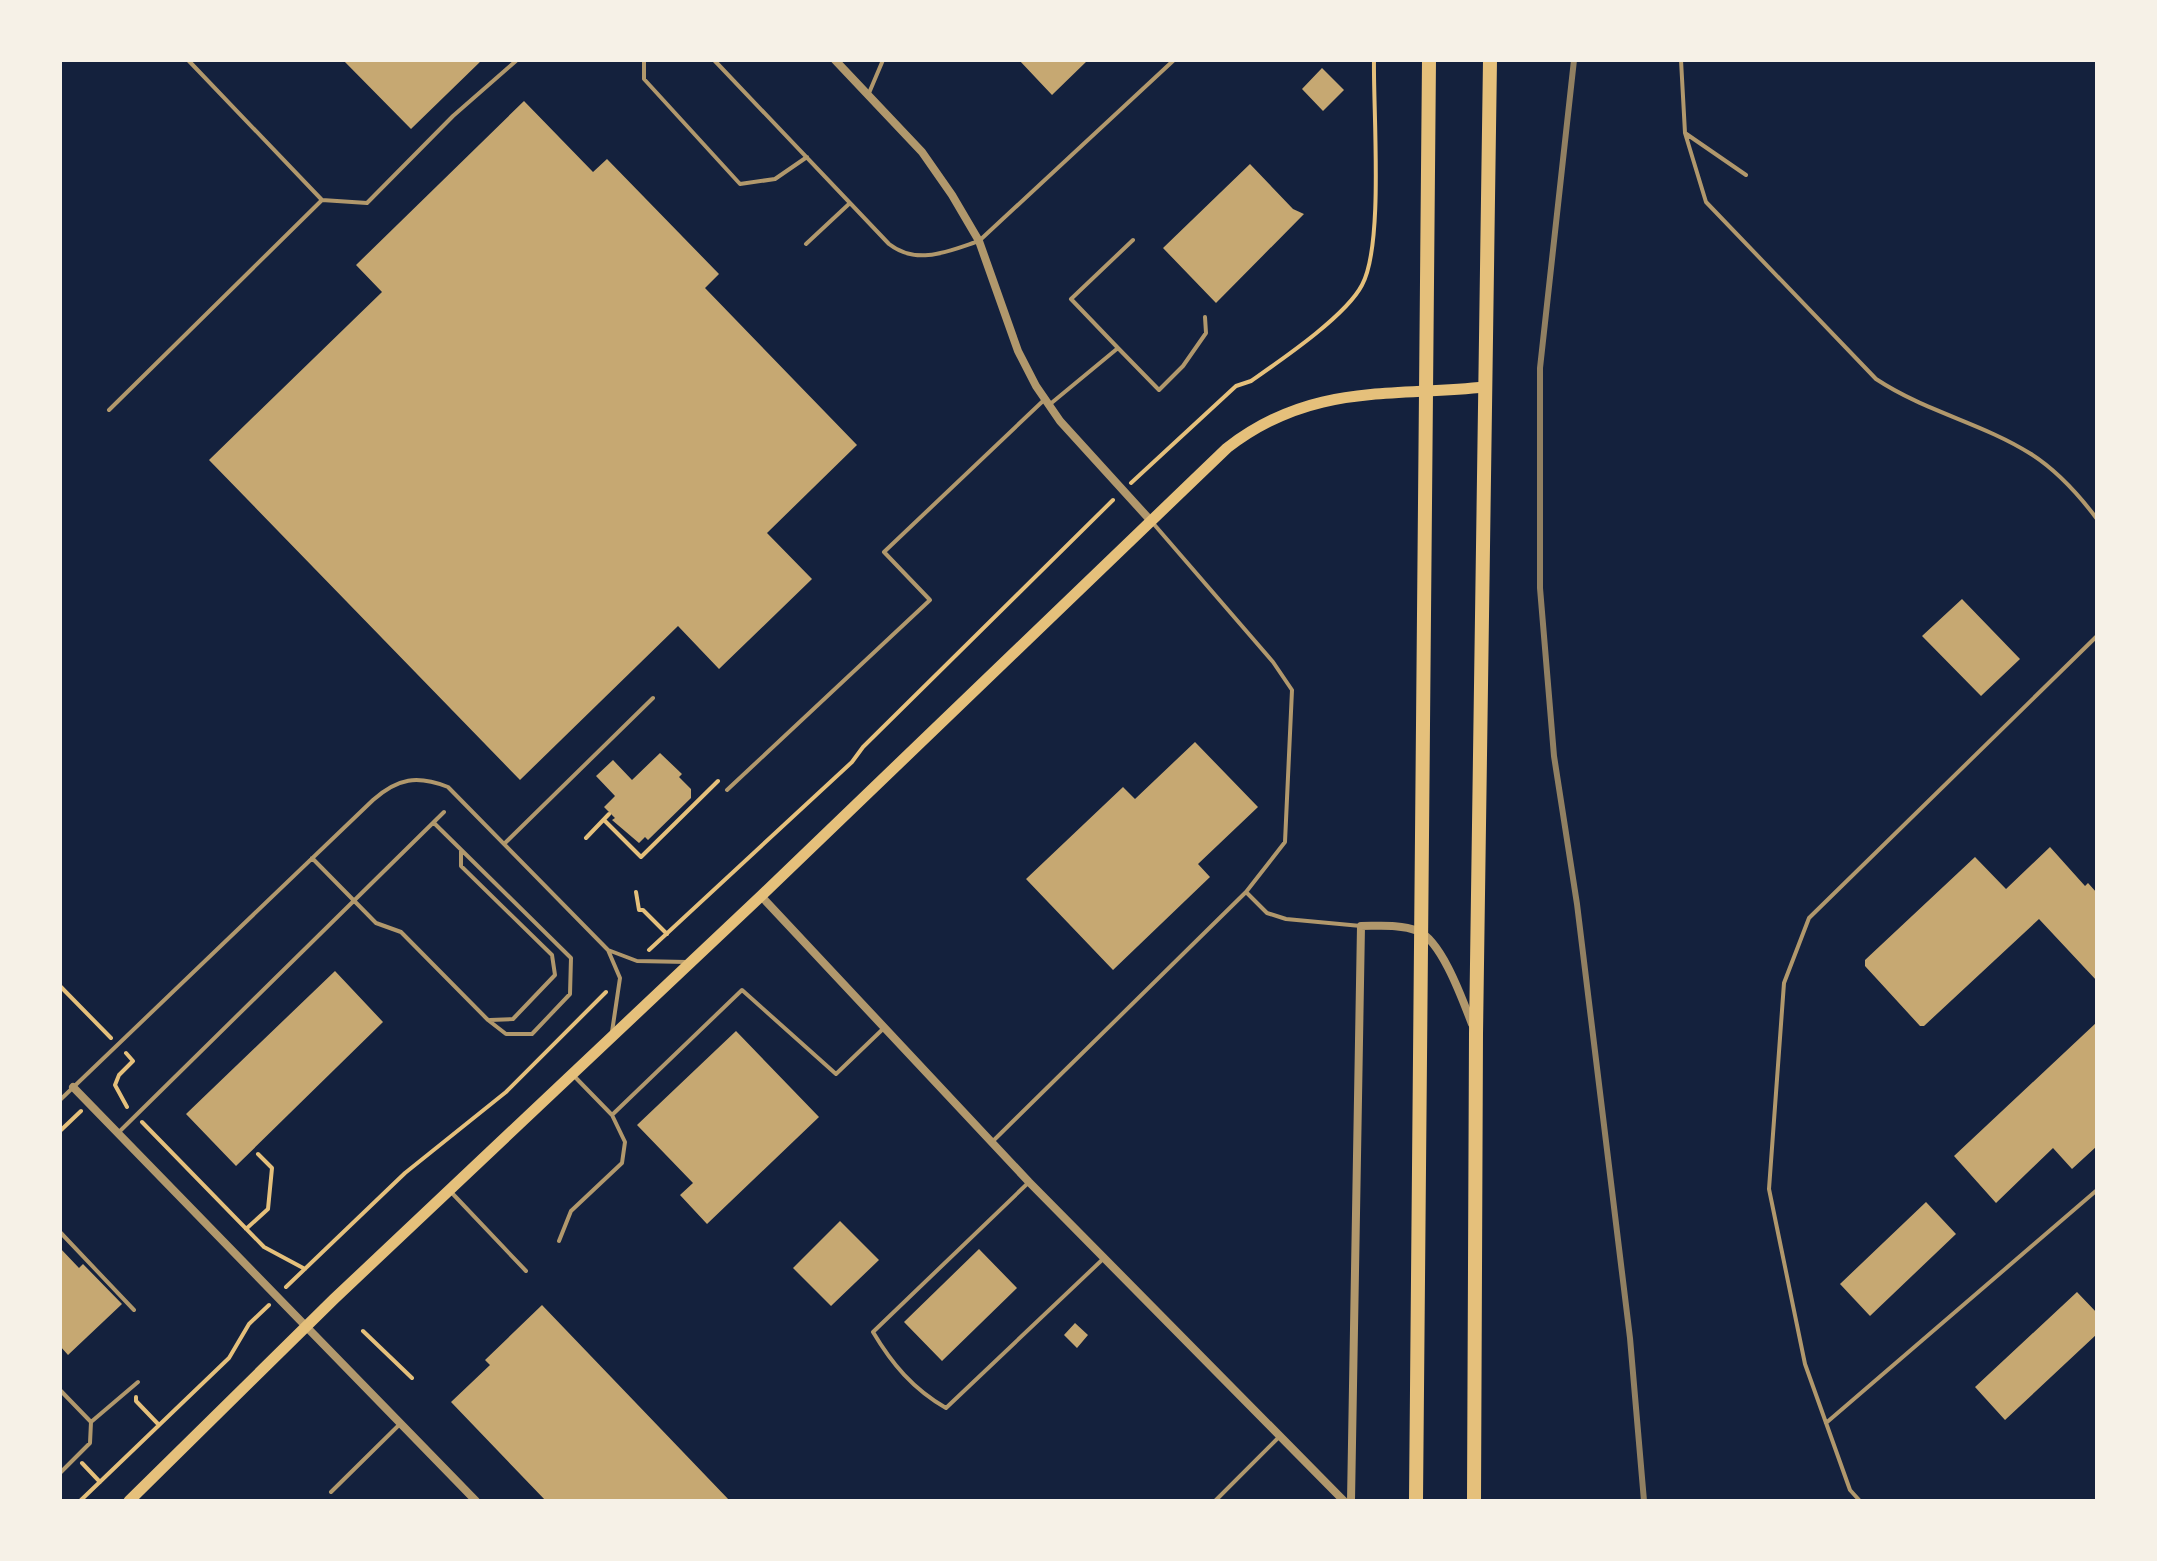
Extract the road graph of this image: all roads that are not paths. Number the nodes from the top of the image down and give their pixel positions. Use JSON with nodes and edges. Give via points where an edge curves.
{"nodes":[{"id":1,"x":188,"y":60,"type":"edge"},
{"id":2,"x":517,"y":60,"type":"edge"},
{"id":3,"x":644,"y":60,"type":"edge"},
{"id":4,"x":714,"y":60,"type":"edge"},
{"id":5,"x":835,"y":60,"type":"edge"},
{"id":6,"x":883,"y":60,"type":"edge"},
{"id":7,"x":1174,"y":60,"type":"edge"},
{"id":8,"x":1429,"y":60,"type":"edge"},
{"id":9,"x":1490,"y":60,"type":"edge"},
{"id":10,"x":1681,"y":60,"type":"edge"},
{"id":11,"x":868,"y":95,"type":"junction"},
{"id":12,"x":1685,"y":133,"type":"junction"},
{"id":13,"x":807,"y":157,"type":"junction"},
{"id":14,"x":1746,"y":175,"type":"dead end"},
{"id":15,"x":322,"y":200,"type":"junction"},
{"id":16,"x":850,"y":203,"type":"junction"},
{"id":17,"x":1133,"y":240,"type":"dead end"},
{"id":18,"x":979,"y":241,"type":"junction"},
{"id":19,"x":806,"y":244,"type":"dead end"},
{"id":20,"x":1205,"y":317,"type":"dead end"},
{"id":21,"x":1118,"y":348,"type":"junction"},
{"id":22,"x":1485,"y":387,"type":"junction"},
{"id":23,"x":1427,"y":393,"type":"junction"},
{"id":24,"x":1047,"y":402,"type":"junction"},
{"id":25,"x":109,"y":410,"type":"dead end"},
{"id":26,"x":2097,"y":519,"type":"edge"},
{"id":27,"x":1151,"y":521,"type":"junction"},
{"id":28,"x":2097,"y":636,"type":"edge"},
{"id":29,"x":653,"y":698,"type":"dead end"},
{"id":30,"x":727,"y":790,"type":"dead end"},
{"id":31,"x":444,"y":812,"type":"dead end"},
{"id":32,"x":434,"y":823,"type":"junction"},
{"id":33,"x":504,"y":844,"type":"junction"},
{"id":34,"x":461,"y":850,"type":"junction"},
{"id":35,"x":312,"y":858,"type":"junction"},
{"id":36,"x":1246,"y":892,"type":"junction"},
{"id":37,"x":761,"y":896,"type":"junction"},
{"id":38,"x":354,"y":901,"type":"junction"},
{"id":39,"x":1361,"y":926,"type":"junction"},
{"id":40,"x":1422,"y":932,"type":"junction"},
{"id":41,"x":608,"y":950,"type":"junction"},
{"id":42,"x":692,"y":962,"type":"junction"},
{"id":43,"x":488,"y":1020,"type":"junction"},
{"id":44,"x":885,"y":1027,"type":"junction"},
{"id":45,"x":1476,"y":1034,"type":"junction"},
{"id":46,"x":611,"y":1039,"type":"junction"},
{"id":47,"x":573,"y":1075,"type":"junction"},
{"id":48,"x":73,"y":1087,"type":"junction"},
{"id":49,"x":60,"y":1100,"type":"edge"},
{"id":50,"x":612,"y":1115,"type":"junction"},
{"id":51,"x":118,"y":1133,"type":"junction"},
{"id":52,"x":992,"y":1142,"type":"junction"},
{"id":53,"x":1029,"y":1182,"type":"junction"},
{"id":54,"x":450,"y":1190,"type":"junction"},
{"id":55,"x":2097,"y":1190,"type":"edge"},
{"id":56,"x":60,"y":1232,"type":"edge"},
{"id":57,"x":559,"y":1241,"type":"dead end"},
{"id":58,"x":1103,"y":1259,"type":"junction"},
{"id":59,"x":526,"y":1271,"type":"dead end"},
{"id":60,"x":134,"y":1310,"type":"dead end"},
{"id":61,"x":305,"y":1329,"type":"junction"},
{"id":62,"x":138,"y":1382,"type":"road end"},
{"id":63,"x":60,"y":1390,"type":"edge"},
{"id":64,"x":91,"y":1422,"type":"junction"},
{"id":65,"x":1826,"y":1423,"type":"junction"},
{"id":66,"x":400,"y":1424,"type":"junction"},
{"id":67,"x":1281,"y":1434,"type":"junction"},
{"id":68,"x":60,"y":1473,"type":"edge"},
{"id":69,"x":331,"y":1492,"type":"dead end"},
{"id":70,"x":129,"y":1501,"type":"edge"},
{"id":71,"x":476,"y":1501,"type":"edge"},
{"id":72,"x":1215,"y":1501,"type":"edge"},
{"id":73,"x":1344,"y":1501,"type":"edge"},
{"id":74,"x":1351,"y":1501,"type":"edge"},
{"id":75,"x":1416,"y":1501,"type":"edge"},
{"id":76,"x":1474,"y":1501,"type":"edge"},
{"id":77,"x":1860,"y":1501,"type":"edge"}],
"edges":[{"from":1,"to":15,"type":"lane"},
{"from":2,"to":15,"type":"lane","via":[[367,203]]},
{"from":3,"to":13,"type":"lane","via":[[644,79],[740,184],[775,179]]},
{"from":4,"to":13,"type":"lane"},
{"from":5,"to":11,"type":"street"},
{"from":6,"to":11,"type":"lane"},
{"from":7,"to":18,"type":"lane"},
{"from":8,"to":23,"type":"highway"},
{"from":9,"to":22,"type":"highway"},
{"from":10,"to":12,"type":"lane"},
{"from":11,"to":18,"type":"street","via":[[922,152]]},
{"from":12,"to":14,"type":"lane"},
{"from":12,"to":26,"type":"lane","via":[[1706,202],[1876,379],[1910,402],[2033,455]]},
{"from":13,"to":16,"type":"lane"},
{"from":15,"to":25,"type":"lane"},
{"from":16,"to":18,"type":"lane","via":[[889,244],[912,256]]},
{"from":16,"to":19,"type":"lane"},
{"from":17,"to":21,"type":"lane","via":[[1071,299]]},
{"from":18,"to":24,"type":"street","via":[[1018,351]]},
{"from":20,"to":21,"type":"lane","via":[[1206,333],[1159,390]]},
{"from":21,"to":24,"type":"lane"},
{"from":22,"to":23,"type":"main road"},
{"from":22,"to":45,"type":"highway"},
{"from":23,"to":27,"type":"main road","via":[[1351,395],[1294,407],[1258,424],[1227,448]]},
{"from":23,"to":40,"type":"highway"},
{"from":24,"to":27,"type":"street"},
{"from":24,"to":30,"type":"lane","via":[[884,552],[930,600]]},
{"from":27,"to":36,"type":"lane","via":[[1292,690],[1285,842]]},
{"from":27,"to":37,"type":"main road"},
{"from":28,"to":65,"type":"lane","via":[[1809,918],[1784,983],[1769,1189],[1805,1364]]},
{"from":29,"to":33,"type":"lane"},
{"from":31,"to":32,"type":"lane"},
{"from":32,"to":34,"type":"lane"},
{"from":32,"to":38,"type":"lane"},
{"from":33,"to":35,"type":"lane","via":[[448,787],[412,778],[384,790]]},
{"from":33,"to":41,"type":"lane"},
{"from":34,"to":43,"type":"lane","via":[[461,866],[552,955],[555,975],[513,1019]]},
{"from":34,"to":43,"type":"lane","via":[[571,958],[570,994],[532,1034],[506,1034]]},
{"from":35,"to":38,"type":"lane"},
{"from":35,"to":48,"type":"lane"},
{"from":36,"to":39,"type":"lane","via":[[1276,916]]},
{"from":36,"to":52,"type":"lane"},
{"from":37,"to":42,"type":"main road"},
{"from":37,"to":44,"type":"street"},
{"from":38,"to":43,"type":"lane","via":[[376,923],[401,932]]},
{"from":38,"to":51,"type":"lane"},
{"from":39,"to":40,"type":"street"},
{"from":39,"to":74,"type":"street"},
{"from":40,"to":45,"type":"street","via":[[1456,982]]},
{"from":40,"to":75,"type":"highway"},
{"from":41,"to":42,"type":"lane","via":[[637,961]]},
{"from":41,"to":46,"type":"lane","via":[[620,978]]},
{"from":42,"to":46,"type":"main road"},
{"from":44,"to":50,"type":"lane","via":[[836,1074],[742,990]]},
{"from":44,"to":52,"type":"street"},
{"from":45,"to":76,"type":"highway"},
{"from":46,"to":47,"type":"main road"},
{"from":47,"to":50,"type":"lane"},
{"from":47,"to":54,"type":"main road"},
{"from":48,"to":49,"type":"lane"},
{"from":48,"to":51,"type":"street"},
{"from":50,"to":57,"type":"lane","via":[[625,1142],[622,1163],[571,1211]]},
{"from":51,"to":61,"type":"street"},
{"from":52,"to":53,"type":"street"},
{"from":53,"to":58,"type":"street"},
{"from":53,"to":58,"type":"lane","via":[[873,1332],[921,1394],[946,1408]]},
{"from":54,"to":59,"type":"lane"},
{"from":54,"to":61,"type":"main road"},
{"from":55,"to":65,"type":"lane"},
{"from":56,"to":60,"type":"lane"},
{"from":58,"to":67,"type":"street"},
{"from":61,"to":66,"type":"street"},
{"from":61,"to":70,"type":"main road"},
{"from":62,"to":64,"type":"lane"},
{"from":63,"to":64,"type":"lane"},
{"from":64,"to":68,"type":"lane","via":[[90,1443]]},
{"from":65,"to":77,"type":"lane","via":[[1850,1490]]},
{"from":66,"to":69,"type":"lane"},
{"from":66,"to":71,"type":"street"},
{"from":67,"to":72,"type":"lane"},
{"from":67,"to":73,"type":"street"}]}
